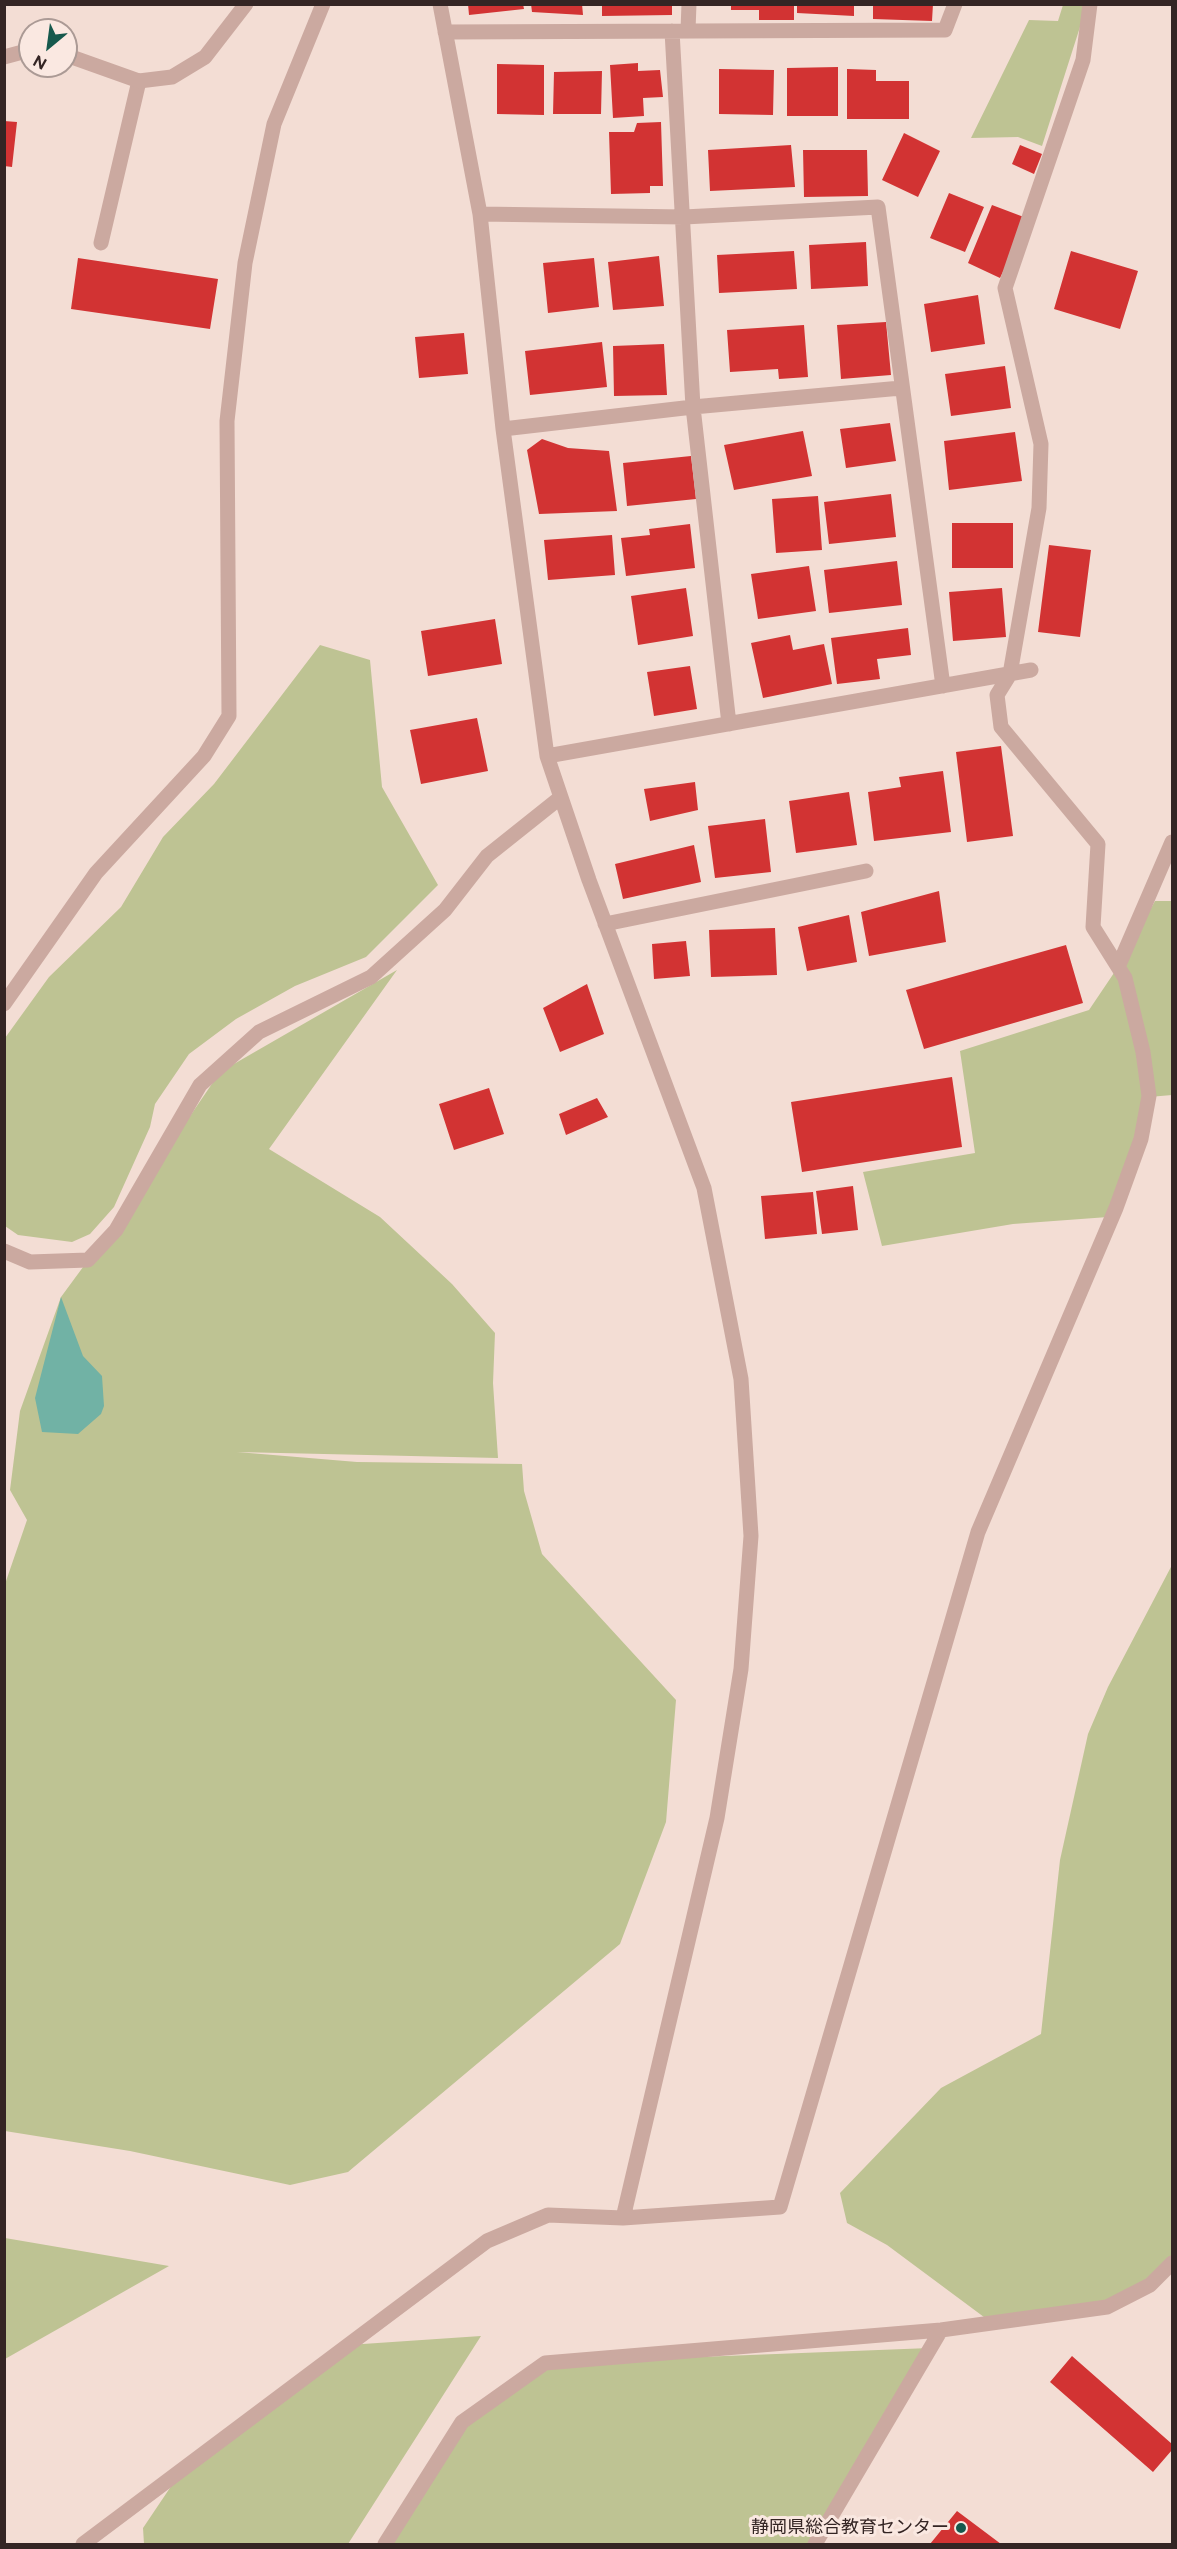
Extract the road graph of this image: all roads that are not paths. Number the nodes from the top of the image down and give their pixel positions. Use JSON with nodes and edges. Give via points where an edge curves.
{"nodes":[{"id":1,"x":246,"y":4,"type":"edge"},
{"id":2,"x":323,"y":4,"type":"edge"},
{"id":3,"x":440,"y":4,"type":"edge"},
{"id":4,"x":689,"y":4,"type":"edge"},
{"id":5,"x":955,"y":4,"type":"edge"},
{"id":6,"x":1090,"y":4,"type":"edge"},
{"id":7,"x":680,"y":30,"type":"junction"},
{"id":8,"x":445,"y":32,"type":"junction"},
{"id":9,"x":78,"y":59,"type":"edge"},
{"id":10,"x":139,"y":81,"type":"junction"},
{"id":11,"x":480,"y":213,"type":"junction"},
{"id":12,"x":684,"y":217,"type":"junction"},
{"id":13,"x":100,"y":243,"type":"dead end"},
{"id":14,"x":901,"y":388,"type":"junction"},
{"id":15,"x":693,"y":407,"type":"junction"},
{"id":16,"x":503,"y":429,"type":"junction"},
{"id":17,"x":1031,"y":670,"type":"dead end"},
{"id":18,"x":1010,"y":674,"type":"junction"},
{"id":19,"x":943,"y":686,"type":"junction"},
{"id":20,"x":729,"y":724,"type":"junction"},
{"id":21,"x":547,"y":756,"type":"junction"},
{"id":22,"x":561,"y":797,"type":"junction"},
{"id":23,"x":1173,"y":842,"type":"edge"},
{"id":24,"x":866,"y":871,"type":"dead end"},
{"id":25,"x":605,"y":924,"type":"junction"},
{"id":26,"x":1118,"y":967,"type":"junction"},
{"id":27,"x":4,"y":1004,"type":"edge"},
{"id":28,"x":4,"y":1251,"type":"edge"},
{"id":29,"x":623,"y":2218,"type":"junction"},
{"id":30,"x":1173,"y":2263,"type":"edge"},
{"id":31,"x":941,"y":2330,"type":"junction"},
{"id":32,"x":83,"y":2544,"type":"edge"},
{"id":33,"x":385,"y":2544,"type":"edge"},
{"id":34,"x":814,"y":2544,"type":"edge"}],
"edges":[{"from":1,"to":10,"type":"street","via":[[204,57],[172,77]]},
{"from":2,"to":27,"type":"street","via":[[274,124],[245,263],[227,420],[229,716],[204,756],[96,873]]},
{"from":3,"to":8,"type":"street"},
{"from":4,"to":7,"type":"street"},
{"from":5,"to":7,"type":"street","via":[[945,30]]},
{"from":6,"to":18,"type":"street","via":[[1083,60],[1005,288],[1041,444],[1039,508]]},
{"from":7,"to":8,"type":"street"},
{"from":7,"to":12,"type":"street"},
{"from":8,"to":11,"type":"street"},
{"from":9,"to":10,"type":"street"},
{"from":10,"to":13,"type":"street"},
{"from":11,"to":12,"type":"street"},
{"from":11,"to":16,"type":"street"},
{"from":12,"to":14,"type":"street","via":[[878,207]]},
{"from":12,"to":15,"type":"street"},
{"from":14,"to":15,"type":"street"},
{"from":14,"to":19,"type":"street"},
{"from":15,"to":16,"type":"street"},
{"from":15,"to":20,"type":"street"},
{"from":16,"to":21,"type":"street"},
{"from":17,"to":18,"type":"street"},
{"from":18,"to":19,"type":"street"},
{"from":18,"to":26,"type":"street","via":[[997,695],[1001,727],[1098,844],[1093,927]]},
{"from":19,"to":20,"type":"street"},
{"from":20,"to":21,"type":"street"},
{"from":21,"to":22,"type":"street"},
{"from":22,"to":25,"type":"street"},
{"from":22,"to":28,"type":"street","via":[[487,856],[445,910],[371,977],[259,1032],[200,1085],[116,1230],[88,1260],[30,1262]]},
{"from":23,"to":26,"type":"street"},
{"from":24,"to":25,"type":"street"},
{"from":25,"to":29,"type":"street","via":[[704,1188],[741,1379],[751,1536],[741,1669],[717,1818]]},
{"from":26,"to":29,"type":"street","via":[[1125,978],[1143,1052],[1149,1096],[1141,1139],[1116,1208],[978,1532],[780,2207]]},
{"from":29,"to":32,"type":"street","via":[[548,2215],[487,2241]]},
{"from":30,"to":31,"type":"street","via":[[1150,2284],[1107,2307]]},
{"from":31,"to":33,"type":"street","via":[[545,2363],[462,2422]]},
{"from":31,"to":34,"type":"street"}]}
